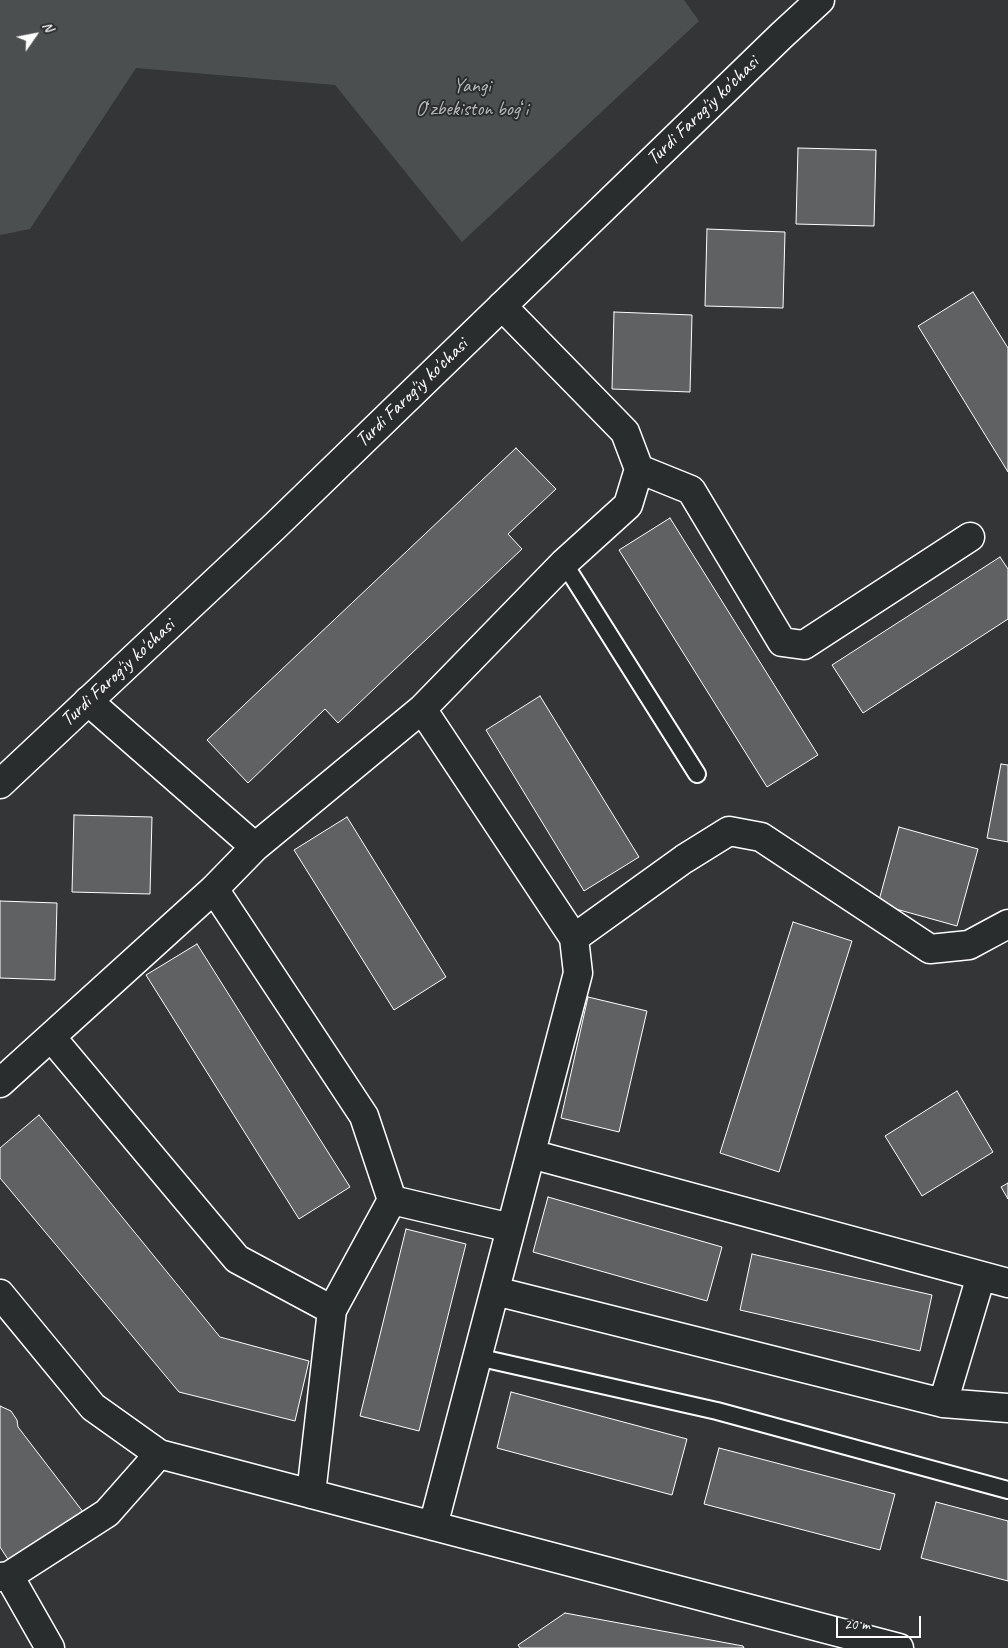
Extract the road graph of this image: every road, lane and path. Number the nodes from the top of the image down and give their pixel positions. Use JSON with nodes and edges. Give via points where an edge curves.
{"nodes":[{"id":1,"x":820,"y":0,"type":"edge"},
{"id":2,"x":502,"y":306,"type":"junction"},
{"id":3,"x":639,"y":469,"type":"junction"},
{"id":4,"x":970,"y":537,"type":"dead end"},
{"id":5,"x":564,"y":563,"type":"junction"},
{"id":6,"x":88,"y":701,"type":"junction"},
{"id":7,"x":422,"y":709,"type":"junction"},
{"id":8,"x":697,"y":774,"type":"dead end"},
{"id":9,"x":0,"y":784,"type":"edge"},
{"id":10,"x":255,"y":847,"type":"junction"},
{"id":11,"x":214,"y":888,"type":"junction"},
{"id":12,"x":1008,"y":924,"type":"edge"},
{"id":13,"x":574,"y":938,"type":"junction"},
{"id":14,"x":51,"y":1037,"type":"junction"},
{"id":15,"x":0,"y":1083,"type":"edge"},
{"id":16,"x":531,"y":1154,"type":"junction"},
{"id":17,"x":392,"y":1200,"type":"junction"},
{"id":18,"x":511,"y":1228,"type":"junction"},
{"id":19,"x":981,"y":1276,"type":"junction"},
{"id":20,"x":1008,"y":1283,"type":"edge"},
{"id":21,"x":495,"y":1291,"type":"junction"},
{"id":22,"x":0,"y":1294,"type":"edge"},
{"id":23,"x":332,"y":1310,"type":"junction"},
{"id":24,"x":477,"y":1357,"type":"junction"},
{"id":25,"x":943,"y":1403,"type":"junction"},
{"id":26,"x":1008,"y":1408,"type":"edge"},
{"id":27,"x":159,"y":1454,"type":"junction"},
{"id":28,"x":1008,"y":1490,"type":"edge"},
{"id":29,"x":311,"y":1494,"type":"junction"},
{"id":30,"x":433,"y":1526,"type":"junction"},
{"id":31,"x":4,"y":1576,"type":"edge"},
{"id":32,"x":50,"y":1648,"type":"edge"},
{"id":33,"x":899,"y":1648,"type":"edge"}],
"edges":[{"from":1,"to":2,"type":"street","name":"Turdi Farog'iy ko'chasi"},
{"from":2,"to":3,"type":"street","via":[[625,432]]},
{"from":2,"to":6,"type":"street","name":"Turdi Farog'iy ko'chasi","via":[[274,527]]},
{"from":3,"to":4,"type":"street","via":[[691,490],[782,642],[804,645]]},
{"from":3,"to":5,"type":"street","via":[[628,505]]},
{"from":5,"to":7,"type":"street"},
{"from":5,"to":8,"type":"lane"},
{"from":6,"to":9,"type":"street","name":"Turdi Farog'iy ko'chasi"},
{"from":6,"to":10,"type":"street"},
{"from":7,"to":10,"type":"street"},
{"from":7,"to":13,"type":"street"},
{"from":10,"to":11,"type":"street"},
{"from":11,"to":14,"type":"street"},
{"from":11,"to":17,"type":"street","via":[[364,1116]]},
{"from":12,"to":13,"type":"street","via":[[969,945],[930,949],[761,837],[729,832],[684,859]]},
{"from":13,"to":16,"type":"street","via":[[578,973]]},
{"from":14,"to":15,"type":"street"},
{"from":14,"to":23,"type":"street","via":[[237,1259]]},
{"from":16,"to":18,"type":"street"},
{"from":16,"to":19,"type":"street"},
{"from":17,"to":18,"type":"street"},
{"from":17,"to":23,"type":"street"},
{"from":18,"to":21,"type":"street"},
{"from":19,"to":20,"type":"street"},
{"from":19,"to":25,"type":"street"},
{"from":21,"to":24,"type":"street"},
{"from":21,"to":25,"type":"street"},
{"from":22,"to":27,"type":"street","via":[[93,1406]]},
{"from":23,"to":29,"type":"street"},
{"from":24,"to":28,"type":"lane","via":[[717,1412]]},
{"from":24,"to":30,"type":"street"},
{"from":25,"to":26,"type":"street"},
{"from":27,"to":29,"type":"street"},
{"from":27,"to":31,"type":"street","via":[[108,1513]]},
{"from":29,"to":30,"type":"street"},
{"from":30,"to":33,"type":"street"},
{"from":31,"to":32,"type":"street"}]}
